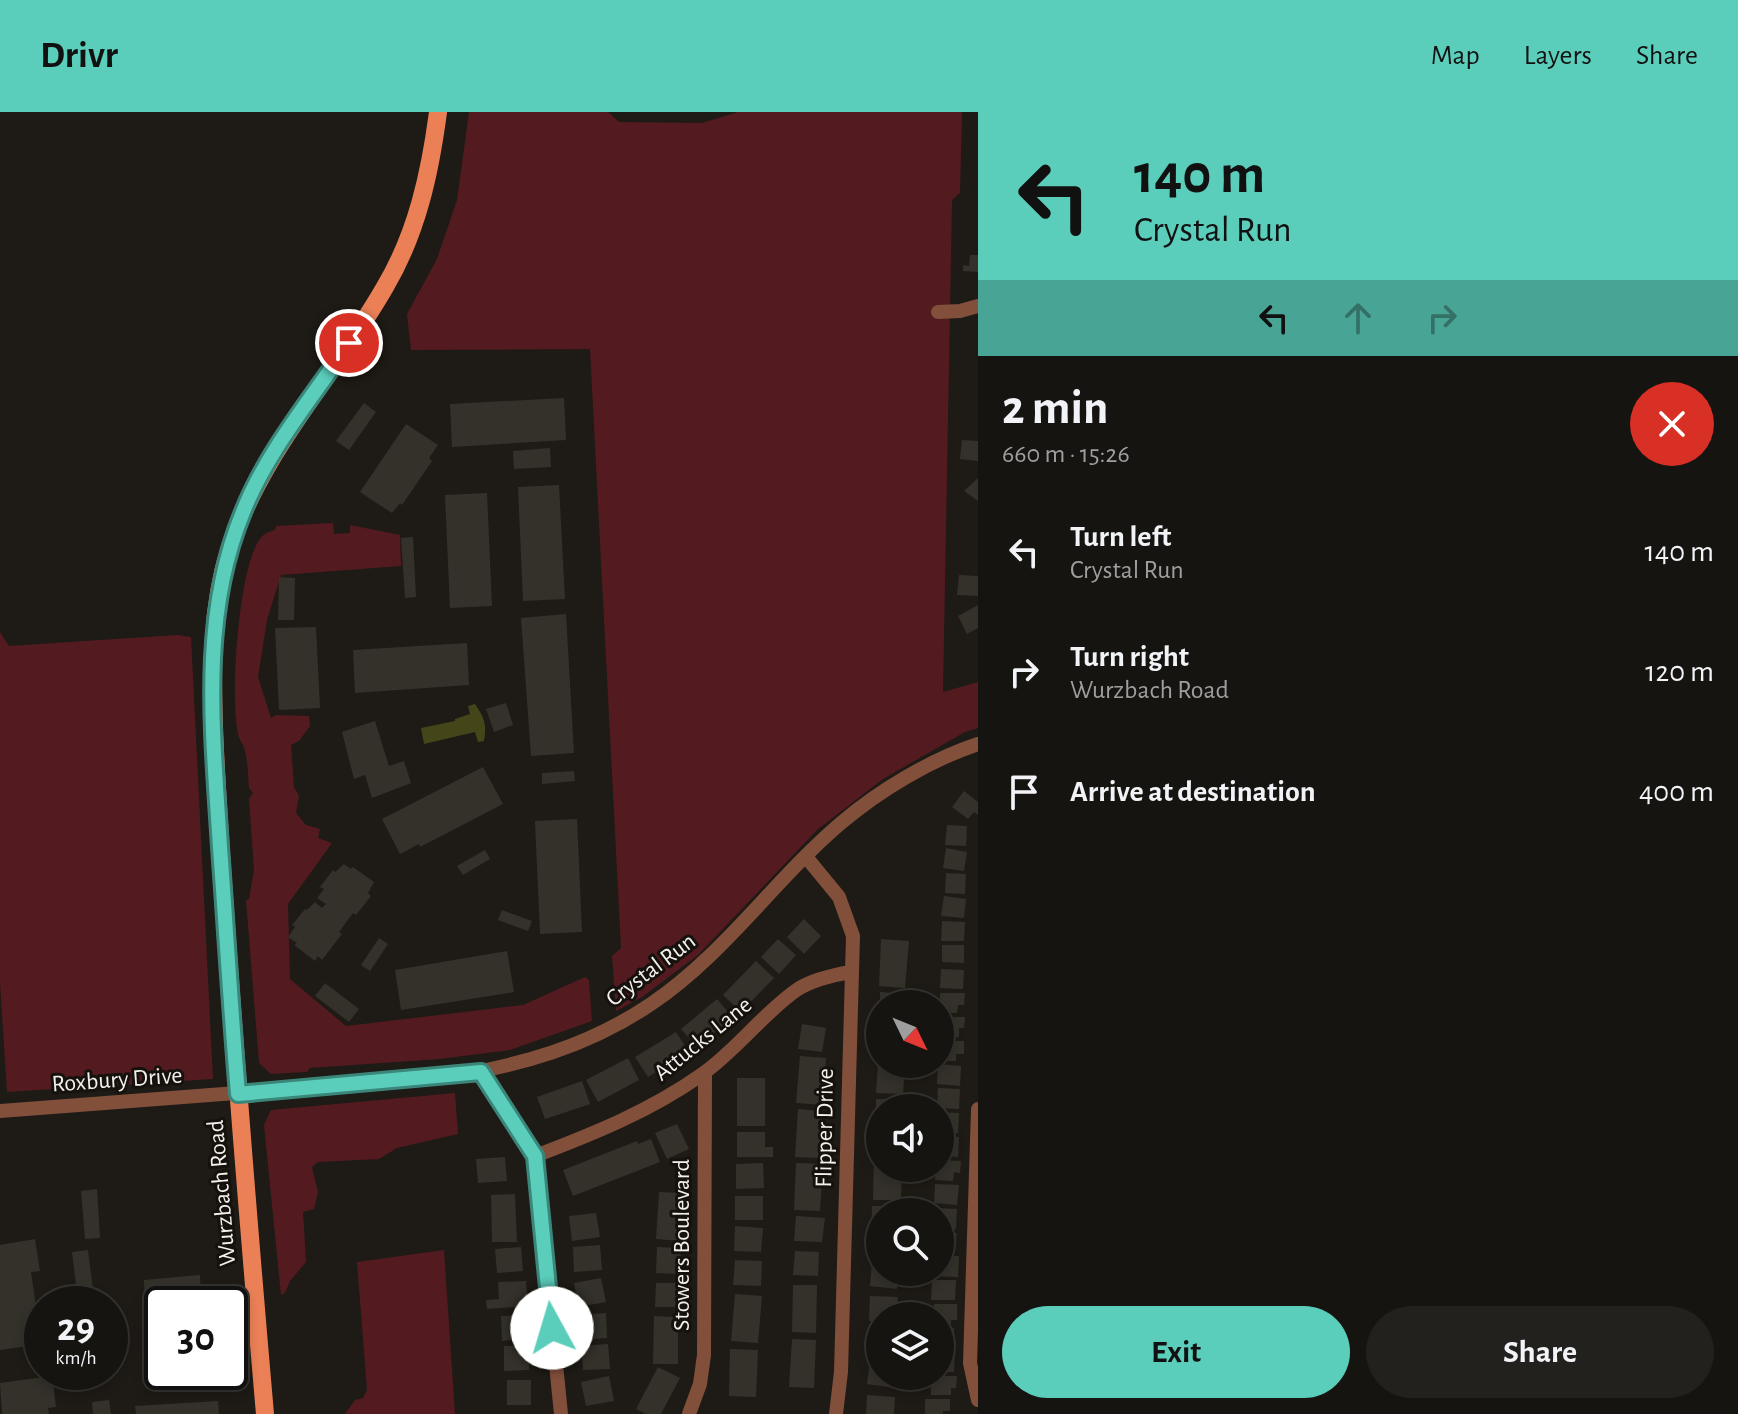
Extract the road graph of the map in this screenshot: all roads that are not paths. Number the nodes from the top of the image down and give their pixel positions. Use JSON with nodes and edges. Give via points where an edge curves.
{"nodes":[{"id":1,"x":438,"y":112,"type":"edge"},
{"id":2,"x":978,"y":306,"type":"edge"},
{"id":3,"x":938,"y":312,"type":"dead end"},
{"id":4,"x":978,"y":744,"type":"edge"},
{"id":5,"x":807,"y":858,"type":"junction"},
{"id":6,"x":851,"y":972,"type":"junction"},
{"id":7,"x":481,"y":1072,"type":"junction"},
{"id":8,"x":705,"y":1073,"type":"junction"},
{"id":9,"x":238,"y":1094,"type":"junction"},
{"id":10,"x":978,"y":1109,"type":"edge"},
{"id":11,"x":0,"y":1111,"type":"edge"},
{"id":12,"x":535,"y":1156,"type":"junction"},
{"id":13,"x":977,"y":1158,"type":"edge"},
{"id":14,"x":978,"y":1400,"type":"edge"},
{"id":15,"x":265,"y":1414,"type":"edge"},
{"id":16,"x":561,"y":1414,"type":"edge"},
{"id":17,"x":689,"y":1414,"type":"edge"},
{"id":18,"x":836,"y":1414,"type":"edge"}],
"edges":[{"from":1,"to":9,"type":"main road","name":"Wurzbach Road","via":[[420,209],[404,247],[363,323],[264,468],[243,510],[218,595],[212,663],[215,771]]},
{"from":2,"to":3,"type":"street"},
{"from":4,"to":5,"type":"street","name":"Crystal Run","via":[[897,784],[841,823]]},
{"from":5,"to":6,"type":"street","name":"Flipper Drive","via":[[839,897],[853,936]]},
{"from":5,"to":7,"type":"street","name":"Crystal Run","via":[[716,949],[652,1003],[571,1047]]},
{"from":6,"to":8,"type":"street","name":"Attucks Lane","via":[[798,989]]},
{"from":6,"to":18,"type":"street","name":"Flipper Drive"},
{"from":7,"to":9,"type":"street","name":"Crystal Run"},
{"from":7,"to":12,"type":"street"},
{"from":8,"to":12,"type":"street","name":"Attucks Lane","via":[[625,1119]]},
{"from":8,"to":17,"type":"street","name":"Stowers Boulevard","via":[[704,1355]]},
{"from":9,"to":11,"type":"street","name":"Roxbury Drive"},
{"from":9,"to":15,"type":"main road","name":"Wurzbach Road"},
{"from":10,"to":13,"type":"street"},
{"from":12,"to":16,"type":"street"},
{"from":13,"to":14,"type":"street","via":[[970,1363]]}]}
